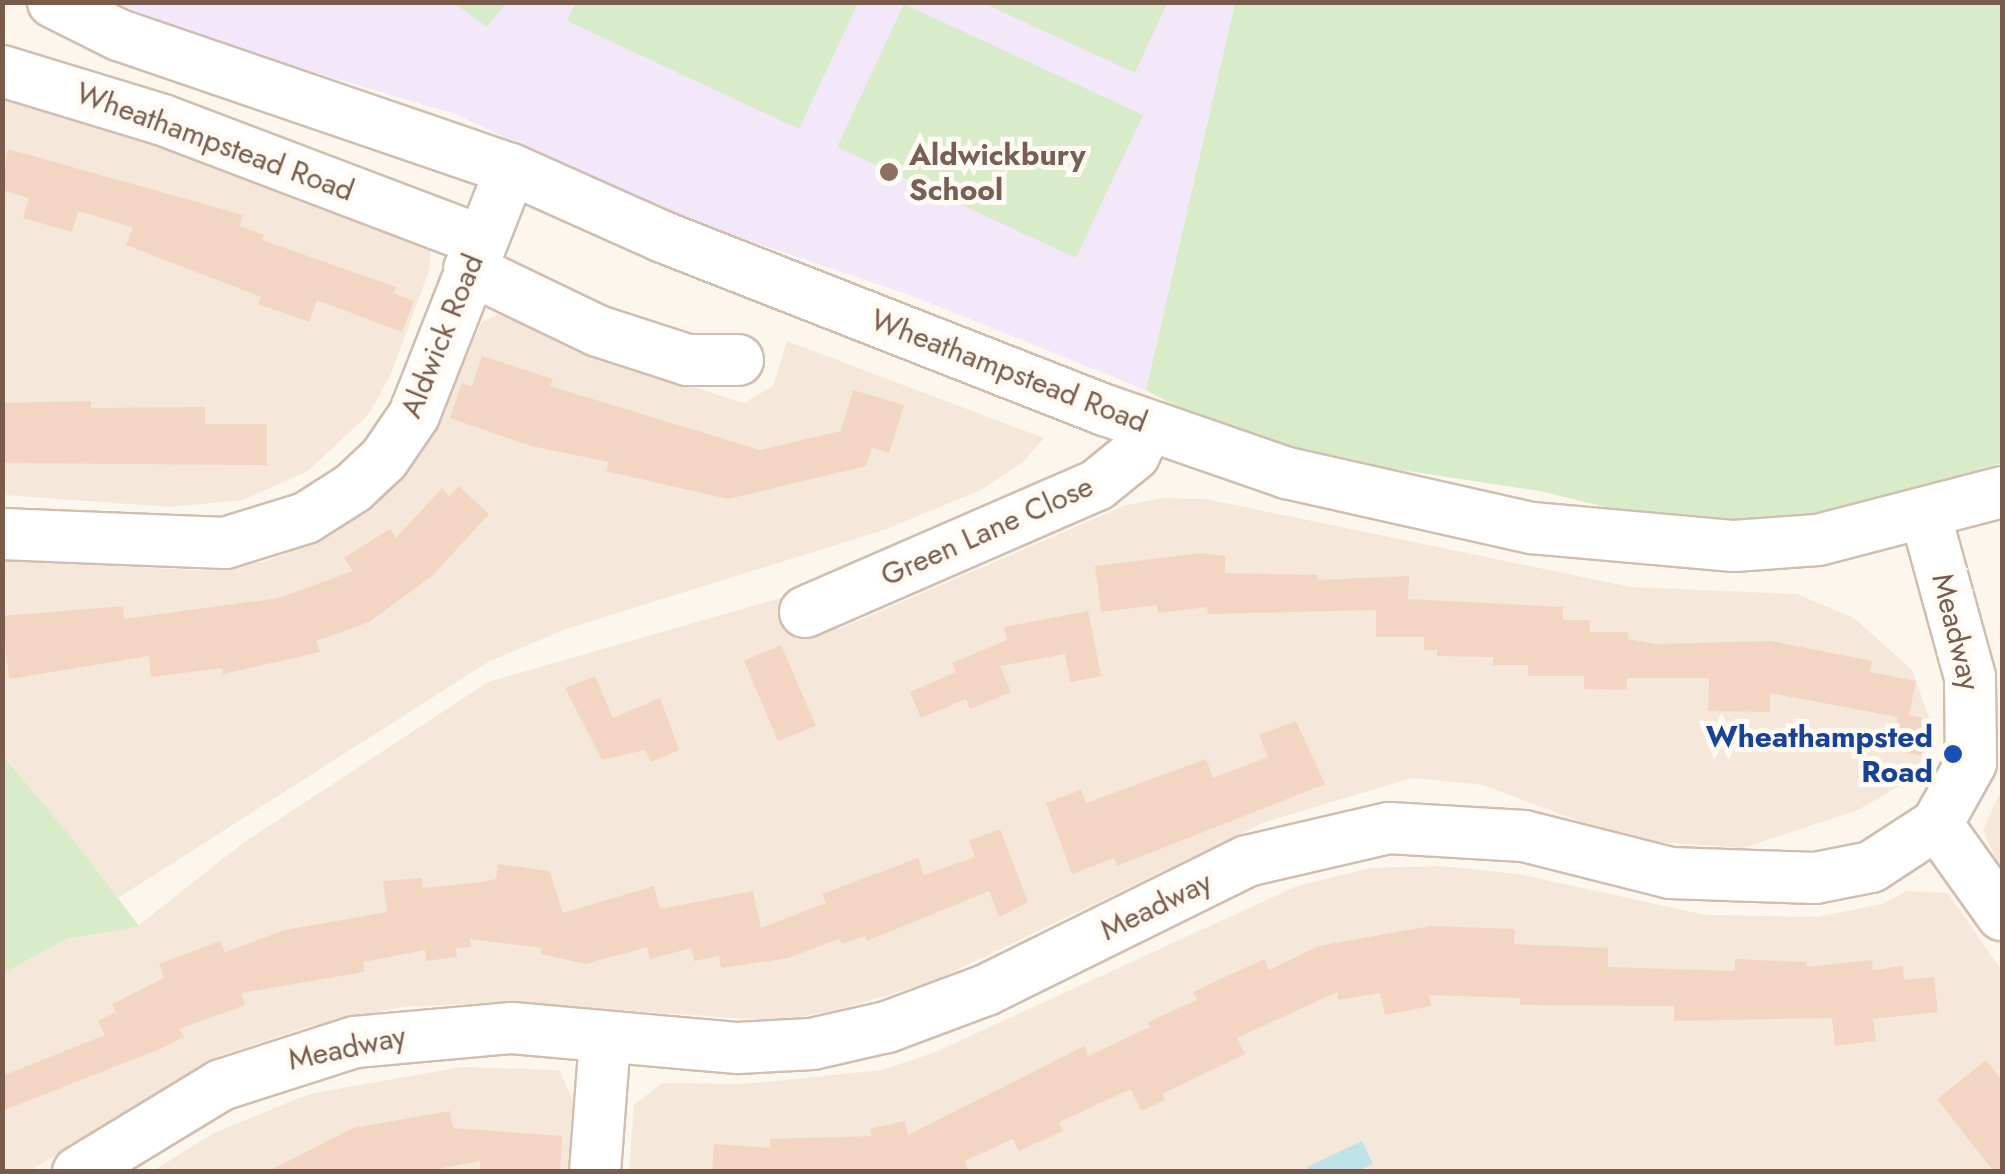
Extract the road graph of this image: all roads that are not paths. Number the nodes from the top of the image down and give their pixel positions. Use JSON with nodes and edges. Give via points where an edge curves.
{"nodes":[{"id":1,"x":53,"y":2,"type":"edge"},
{"id":2,"x":2,"y":71,"type":"edge"},
{"id":3,"x":511,"y":168,"type":"junction"},
{"id":4,"x":475,"y":255,"type":"junction"},
{"id":5,"x":738,"y":360,"type":"dead end"},
{"id":6,"x":1149,"y":426,"type":"junction"},
{"id":7,"x":2002,"y":492,"type":"edge"},
{"id":8,"x":1926,"y":517,"type":"junction"},
{"id":9,"x":2,"y":534,"type":"edge"},
{"id":10,"x":805,"y":612,"type":"dead end"},
{"id":11,"x":1937,"y":824,"type":"junction"},
{"id":12,"x":2002,"y":914,"type":"edge"},
{"id":13,"x":605,"y":1038,"type":"junction"},
{"id":14,"x":78,"y":1172,"type":"edge"},
{"id":15,"x":595,"y":1172,"type":"edge"}],
"edges":[{"from":1,"to":3,"type":"street","name":"Wheathampstead Road","via":[[119,35]]},
{"from":2,"to":4,"type":"street","name":"Wheathampstead Road","via":[[163,120]]},
{"from":3,"to":4,"type":"street","name":"Aldwick Road"},
{"from":3,"to":6,"type":"street","name":"Wheathampstead Road","via":[[663,236]]},
{"from":4,"to":5,"type":"street","name":"Wheathampstead Road","via":[[598,331],[687,360]]},
{"from":4,"to":9,"type":"street","name":"Aldwick Road","via":[[414,415],[384,459],[306,518],[225,543],[187,546]]},
{"from":6,"to":8,"type":"street","name":"Wheathampstead Road","via":[[1287,473],[1532,528],[1639,542],[1818,540]]},
{"from":6,"to":10,"type":"street","name":"Green Lane Close","via":[[1134,456],[1097,485]]},
{"from":7,"to":8,"type":"street","name":"Wheathampstead Road"},
{"from":8,"to":11,"type":"street","name":"Meadway","via":[[1976,719],[1972,763]]},
{"from":11,"to":12,"type":"street"},
{"from":11,"to":13,"type":"street","name":"Meadway","via":[[1871,868],[1748,879],[1670,873],[1524,836],[1390,828],[1248,861],[986,990],[887,1027],[812,1044],[738,1048]]},
{"from":13,"to":14,"type":"street","name":"Meadway","via":[[512,1028],[356,1042],[221,1085]]},
{"from":13,"to":15,"type":"street"}]}
